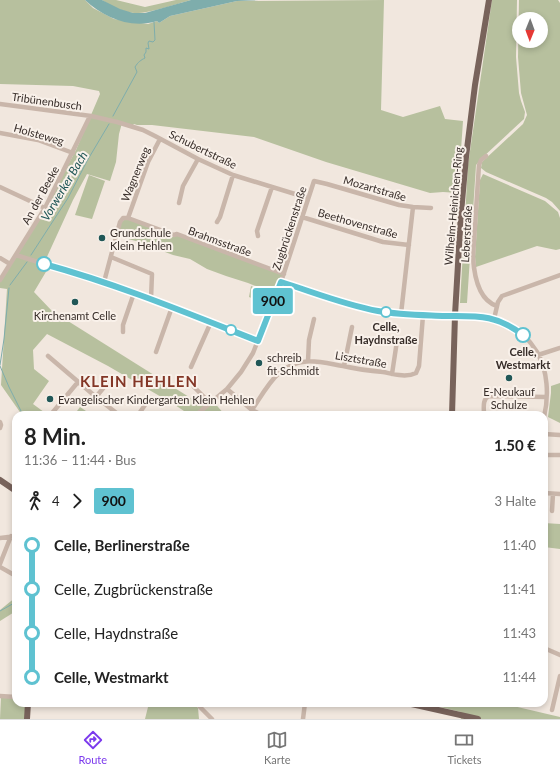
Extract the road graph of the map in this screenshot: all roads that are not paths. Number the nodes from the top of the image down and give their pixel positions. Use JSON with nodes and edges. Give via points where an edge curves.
{"nodes":[{"id":1,"x":489,"y":0,"type":"edge"},
{"id":2,"x":0,"y":104,"type":"edge"},
{"id":3,"x":91,"y":116,"type":"junction"},
{"id":4,"x":0,"y":133,"type":"edge"},
{"id":5,"x":160,"y":139,"type":"junction"},
{"id":6,"x":73,"y":153,"type":"junction"},
{"id":7,"x":486,"y":156,"type":"dead end"},
{"id":8,"x":198,"y":159,"type":"junction"},
{"id":9,"x":233,"y":175,"type":"junction"},
{"id":10,"x":314,"y":181,"type":"joint"},
{"id":11,"x":0,"y":187,"type":"edge"},
{"id":12,"x":272,"y":187,"type":"junction"},
{"id":13,"x":308,"y":198,"type":"junction"},
{"id":14,"x":179,"y":203,"type":"dead end"},
{"id":15,"x":413,"y":207,"type":"junction"},
{"id":16,"x":45,"y":208,"type":"junction"},
{"id":17,"x":431,"y":208,"type":"dead end"},
{"id":18,"x":302,"y":217,"type":"junction"},
{"id":19,"x":128,"y":218,"type":"junction"},
{"id":20,"x":217,"y":222,"type":"dead end"},
{"id":21,"x":258,"y":236,"type":"dead end"},
{"id":22,"x":409,"y":246,"type":"junction"},
{"id":23,"x":16,"y":255,"type":"junction"},
{"id":24,"x":111,"y":257,"type":"junction"},
{"id":25,"x":0,"y":258,"type":"edge"},
{"id":26,"x":10,"y":264,"type":"junction"},
{"id":27,"x":284,"y":274,"type":"junction"},
{"id":28,"x":560,"y":276,"type":"edge"},
{"id":29,"x":0,"y":280,"type":"edge"},
{"id":30,"x":104,"y":282,"type":"junction"},
{"id":31,"x":281,"y":282,"type":"junction"},
{"id":32,"x":134,"y":293,"type":"junction"},
{"id":33,"x":151,"y":299,"type":"junction"},
{"id":34,"x":497,"y":306,"type":"junction"},
{"id":35,"x":172,"y":307,"type":"junction"},
{"id":36,"x":401,"y":314,"type":"junction"},
{"id":37,"x":423,"y":315,"type":"junction"},
{"id":38,"x":455,"y":315,"type":"junction"},
{"id":39,"x":314,"y":319,"type":"dead end"},
{"id":40,"x":494,"y":319,"type":"junction"},
{"id":41,"x":211,"y":322,"type":"junction"},
{"id":42,"x":352,"y":327,"type":"dead end"},
{"id":43,"x":123,"y":332,"type":"dead end"},
{"id":44,"x":258,"y":341,"type":"junction"},
{"id":45,"x":397,"y":341,"type":"dead end"},
{"id":46,"x":560,"y":348,"type":"edge"},
{"id":47,"x":156,"y":352,"type":"dead end"},
{"id":48,"x":538,"y":355,"type":"junction"},
{"id":49,"x":48,"y":356,"type":"dead end"},
{"id":50,"x":308,"y":360,"type":"junction"},
{"id":51,"x":344,"y":366,"type":"junction"},
{"id":52,"x":191,"y":367,"type":"dead end"},
{"id":53,"x":392,"y":374,"type":"junction"},
{"id":54,"x":109,"y":381,"type":"dead end"},
{"id":55,"x":78,"y":382,"type":"junction"},
{"id":56,"x":194,"y":387,"type":"dead end"},
{"id":57,"x":227,"y":389,"type":"junction"},
{"id":58,"x":96,"y":397,"type":"junction"},
{"id":59,"x":546,"y":397,"type":"junction"},
{"id":60,"x":210,"y":403,"type":"junction"},
{"id":61,"x":145,"y":405,"type":"dead end"},
{"id":62,"x":252,"y":410,"type":"joint"},
{"id":63,"x":54,"y":411,"type":"edge"},
{"id":64,"x":114,"y":411,"type":"edge"},
{"id":65,"x":141,"y":411,"type":"edge"},
{"id":66,"x":201,"y":411,"type":"edge"},
{"id":67,"x":452,"y":411,"type":"edge"},
{"id":68,"x":484,"y":411,"type":"edge"},
{"id":69,"x":545,"y":411,"type":"edge"},
{"id":70,"x":0,"y":422,"type":"edge"},
{"id":71,"x":0,"y":428,"type":"edge"},
{"id":72,"x":548,"y":434,"type":"edge"},
{"id":73,"x":560,"y":435,"type":"edge"},
{"id":74,"x":548,"y":454,"type":"edge"},
{"id":75,"x":560,"y":455,"type":"edge"},
{"id":76,"x":0,"y":480,"type":"edge"},
{"id":77,"x":12,"y":488,"type":"edge"},
{"id":78,"x":548,"y":493,"type":"edge"},
{"id":79,"x":553,"y":494,"type":"junction"},
{"id":80,"x":560,"y":494,"type":"edge"},
{"id":81,"x":552,"y":511,"type":"dead end"},
{"id":82,"x":12,"y":536,"type":"edge"},
{"id":83,"x":0,"y":538,"type":"edge"},
{"id":84,"x":12,"y":538,"type":"edge"},
{"id":85,"x":0,"y":566,"type":"edge"},
{"id":86,"x":12,"y":574,"type":"edge"},
{"id":87,"x":548,"y":650,"type":"edge"},
{"id":88,"x":560,"y":655,"type":"edge"},
{"id":89,"x":560,"y":676,"type":"edge"},
{"id":90,"x":0,"y":696,"type":"edge"},
{"id":91,"x":12,"y":697,"type":"edge"},
{"id":92,"x":28,"y":707,"type":"edge"},
{"id":93,"x":200,"y":707,"type":"edge"},
{"id":94,"x":304,"y":707,"type":"edge"},
{"id":95,"x":427,"y":707,"type":"edge"},
{"id":96,"x":436,"y":707,"type":"edge"},
{"id":97,"x":552,"y":710,"type":"dead end"},
{"id":98,"x":448,"y":712,"type":"junction"},
{"id":99,"x":27,"y":719,"type":"edge"},
{"id":100,"x":212,"y":719,"type":"edge"},
{"id":101,"x":303,"y":719,"type":"edge"},
{"id":102,"x":478,"y":719,"type":"edge"}],
"edges":[{"from":1,"to":38,"type":"main road","name":"Wilhelm-Heinichen-Ring","via":[[466,157]]},
{"from":2,"to":3,"type":"street","name":"Tribünenbusch"},
{"from":3,"to":5,"type":"street","name":"Schubertstraße","via":[[132,126]]},
{"from":3,"to":6,"type":"street","name":"An der Beeke"},
{"from":4,"to":6,"type":"street","name":"Holsteweg","via":[[38,140]]},
{"from":5,"to":8,"type":"street","name":"Schubertstraße"},
{"from":5,"to":19,"type":"street","name":"Wagnerweg","via":[[148,162]]},
{"from":6,"to":16,"type":"street","name":"An der Beeke"},
{"from":7,"to":34,"type":"street","name":"Leberstraße","via":[[479,165],[473,257],[483,296],[489,303]]},
{"from":8,"to":9,"type":"street","name":"Schubertstraße"},
{"from":8,"to":14,"type":"street","via":[[184,186]]},
{"from":9,"to":12,"type":"street","name":"Schubertstraße"},
{"from":9,"to":20,"type":"street"},
{"from":10,"to":13,"type":"street","name":"Zugbrückenstraße"},
{"from":10,"to":15,"type":"street","name":"Mozartstraße"},
{"from":11,"to":16,"type":"street"},
{"from":12,"to":13,"type":"street","name":"Schubertstraße"},
{"from":12,"to":21,"type":"street","via":[[257,231]]},
{"from":13,"to":18,"type":"street","name":"Zugbrückenstraße"},
{"from":15,"to":17,"type":"street","name":"Mozartstraße"},
{"from":15,"to":22,"type":"street"},
{"from":16,"to":23,"type":"street","name":"An der Beeke"},
{"from":18,"to":22,"type":"street","name":"Beethovenstraße","via":[[384,242]]},
{"from":18,"to":27,"type":"street","name":"Zugbrückenstraße"},
{"from":19,"to":24,"type":"street","name":"Wagnerweg","via":[[120,222]]},
{"from":19,"to":27,"type":"street","name":"Brahmsstraße"},
{"from":22,"to":36,"type":"street"},
{"from":23,"to":26,"type":"street","name":"An der Beeke"},
{"from":23,"to":30,"type":"street"},
{"from":24,"to":30,"type":"street","name":"Wagnerweg"},
{"from":24,"to":33,"type":"street","via":[[152,274]]},
{"from":25,"to":26,"type":"street"},
{"from":26,"to":29,"type":"street","name":"An der Beeke"},
{"from":27,"to":31,"type":"street","name":"Zugbrückenstraße"},
{"from":28,"to":34,"type":"street","via":[[506,294]]},
{"from":30,"to":32,"type":"street"},
{"from":31,"to":36,"type":"street","via":[[356,306]]},
{"from":31,"to":44,"type":"street","name":"Zugbrückenstraße"},
{"from":32,"to":33,"type":"street"},
{"from":32,"to":43,"type":"street"},
{"from":33,"to":35,"type":"street"},
{"from":34,"to":40,"type":"street"},
{"from":35,"to":41,"type":"street"},
{"from":35,"to":47,"type":"street"},
{"from":36,"to":37,"type":"street"},
{"from":37,"to":38,"type":"street"},
{"from":37,"to":53,"type":"street","name":"Lisztstraße","via":[[419,366],[416,373],[406,376]]},
{"from":38,"to":40,"type":"street"},
{"from":38,"to":67,"type":"main road","name":"Wilhelm-Heinichen-Ring"},
{"from":39,"to":50,"type":"street"},
{"from":40,"to":48,"type":"street","via":[[512,326],[523,334]]},
{"from":41,"to":44,"type":"street"},
{"from":41,"to":52,"type":"street"},
{"from":42,"to":51,"type":"street"},
{"from":44,"to":57,"type":"street","name":"Zugbrückenstraße","via":[[244,368]]},
{"from":45,"to":53,"type":"street"},
{"from":46,"to":48,"type":"street"},
{"from":48,"to":59,"type":"street","via":[[545,376]]},
{"from":49,"to":55,"type":"street"},
{"from":50,"to":51,"type":"street","name":"Lisztstraße"},
{"from":50,"to":62,"type":"street","name":"Lisztstraße","via":[[296,363],[279,373]]},
{"from":51,"to":53,"type":"street","name":"Lisztstraße"},
{"from":54,"to":58,"type":"street"},
{"from":55,"to":58,"type":"street"},
{"from":55,"to":63,"type":"street"},
{"from":56,"to":60,"type":"street"},
{"from":57,"to":60,"type":"street","name":"Zugbrückenstraße"},
{"from":57,"to":62,"type":"street"},
{"from":58,"to":64,"type":"street"},
{"from":59,"to":68,"type":"street","via":[[489,396],[484,400]]},
{"from":59,"to":69,"type":"street"},
{"from":60,"to":66,"type":"street","name":"Zugbrückenstraße"},
{"from":61,"to":65,"type":"street"},
{"from":70,"to":71,"type":"street"},
{"from":72,"to":73,"type":"street"},
{"from":74,"to":75,"type":"street"},
{"from":76,"to":77,"type":"main road"},
{"from":78,"to":79,"type":"street"},
{"from":79,"to":80,"type":"street"},
{"from":79,"to":81,"type":"street"},
{"from":82,"to":83,"type":"street"},
{"from":84,"to":85,"type":"street"},
{"from":85,"to":86,"type":"street"},
{"from":87,"to":88,"type":"street"},
{"from":89,"to":97,"type":"street"},
{"from":90,"to":91,"type":"street"},
{"from":92,"to":99,"type":"main road"},
{"from":93,"to":100,"type":"street"},
{"from":94,"to":101,"type":"street"},
{"from":95,"to":98,"type":"main road"},
{"from":96,"to":98,"type":"main road"},
{"from":98,"to":102,"type":"main road"}]}
